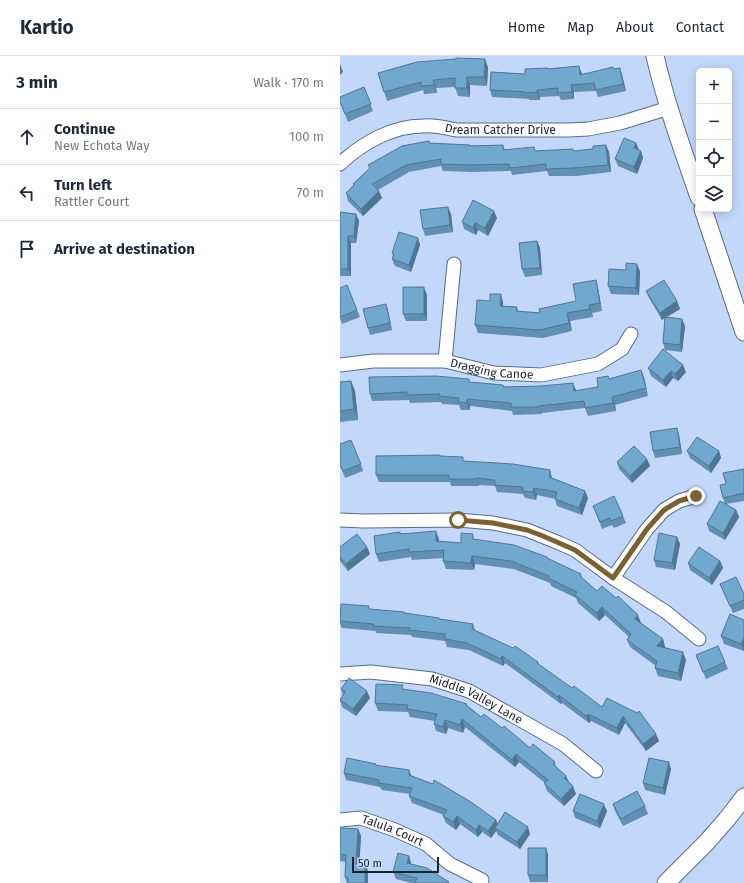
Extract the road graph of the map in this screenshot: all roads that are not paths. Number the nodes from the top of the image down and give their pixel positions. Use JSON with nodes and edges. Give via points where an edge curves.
{"nodes":[{"id":1,"x":655,"y":56,"type":"edge"},
{"id":2,"x":669,"y":108,"type":"junction"},
{"id":3,"x":340,"y":164,"type":"edge"},
{"id":4,"x":696,"y":188,"type":"edge"},
{"id":5,"x":704,"y":212,"type":"edge"},
{"id":6,"x":454,"y":264,"type":"dead end"},
{"id":7,"x":744,"y":332,"type":"edge"},
{"id":8,"x":631,"y":334,"type":"dead end"},
{"id":9,"x":445,"y":361,"type":"junction"},
{"id":10,"x":340,"y":365,"type":"edge"},
{"id":11,"x":696,"y":496,"type":"dead end"},
{"id":12,"x":340,"y":520,"type":"edge"},
{"id":13,"x":613,"y":578,"type":"junction"},
{"id":14,"x":699,"y":639,"type":"dead end"},
{"id":15,"x":340,"y":674,"type":"edge"},
{"id":16,"x":596,"y":771,"type":"dead end"},
{"id":17,"x":744,"y":797,"type":"edge"},
{"id":18,"x":340,"y":820,"type":"edge"},
{"id":19,"x":482,"y":880,"type":"dead end"},
{"id":20,"x":666,"y":883,"type":"edge"}],
"edges":[{"from":1,"to":2,"type":"street"},
{"from":2,"to":3,"type":"street","name":"Dream Catcher Drive","via":[[620,123],[588,129],[457,130],[440,126],[405,127],[373,140]]},
{"from":2,"to":4,"type":"street"},
{"from":5,"to":7,"type":"street"},
{"from":6,"to":9,"type":"street"},
{"from":8,"to":9,"type":"street","name":"Dragging Canoe","via":[[622,349],[598,364],[541,375],[494,373]]},
{"from":9,"to":10,"type":"street","name":"Dragging Canoe","via":[[373,361]]},
{"from":11,"to":13,"type":"street","via":[[679,501],[664,510],[647,529]]},
{"from":12,"to":13,"type":"street","via":[[458,520],[510,526],[543,536],[575,550]]},
{"from":13,"to":14,"type":"street","via":[[666,612]]},
{"from":15,"to":16,"type":"street","name":"Middle Valley Lane","via":[[371,672],[432,679],[469,691],[563,744]]},
{"from":17,"to":20,"type":"street","via":[[706,843]]},
{"from":18,"to":19,"type":"street","name":"Talula Court","via":[[361,818],[395,830],[426,844],[450,864]]}]}
